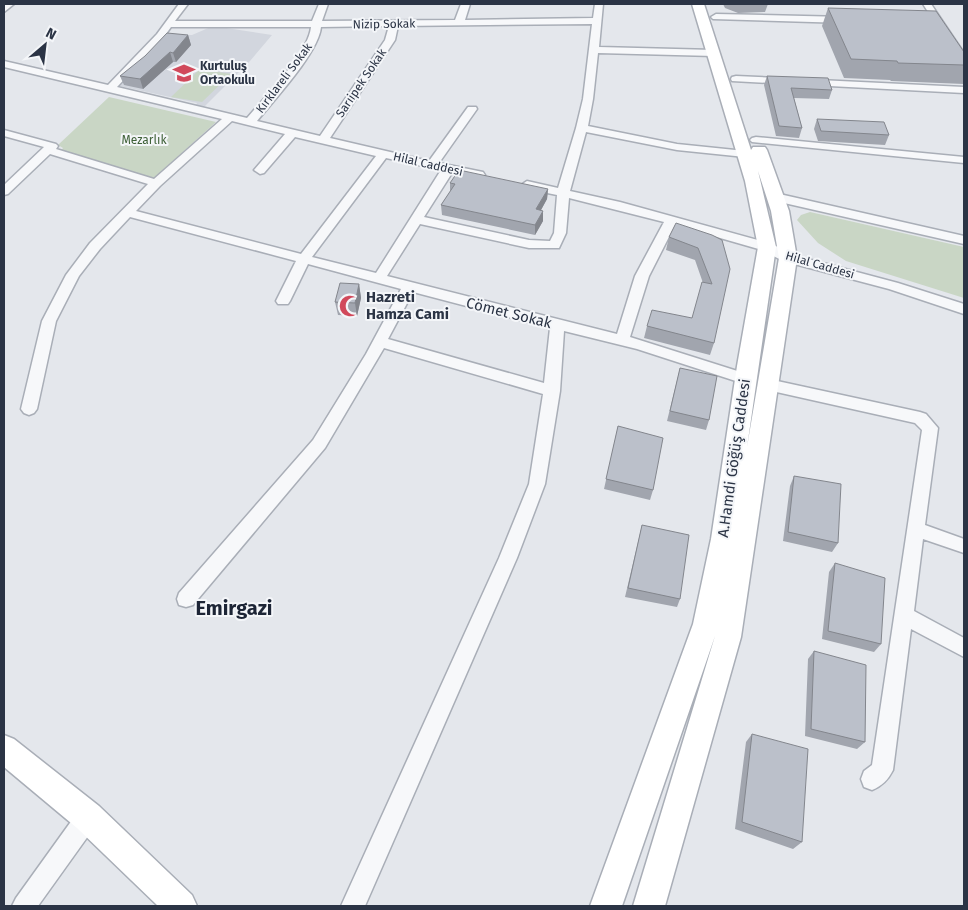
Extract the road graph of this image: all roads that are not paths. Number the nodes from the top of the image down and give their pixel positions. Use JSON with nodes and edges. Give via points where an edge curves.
{"nodes":[{"id":1,"x":9,"y":4,"type":"edge"},
{"id":2,"x":183,"y":4,"type":"edge"},
{"id":3,"x":323,"y":4,"type":"edge"},
{"id":4,"x":465,"y":4,"type":"edge"},
{"id":5,"x":599,"y":4,"type":"edge"},
{"id":6,"x":698,"y":4,"type":"edge"},
{"id":7,"x":927,"y":4,"type":"edge"},
{"id":8,"x":4,"y":9,"type":"edge"},
{"id":9,"x":714,"y":10,"type":"edge"},
{"id":10,"x":855,"y":20,"type":"edge"},
{"id":11,"x":597,"y":21,"type":"junction"},
{"id":12,"x":459,"y":22,"type":"junction"},
{"id":13,"x":170,"y":24,"type":"junction"},
{"id":14,"x":316,"y":24,"type":"junction"},
{"id":15,"x":394,"y":24,"type":"junction"},
{"id":16,"x":594,"y":50,"type":"junction"},
{"id":17,"x":714,"y":53,"type":"junction"},
{"id":18,"x":964,"y":60,"type":"edge"},
{"id":19,"x":4,"y":64,"type":"edge"},
{"id":20,"x":736,"y":79,"type":"junction"},
{"id":21,"x":110,"y":88,"type":"junction"},
{"id":22,"x":964,"y":90,"type":"edge"},
{"id":23,"x":472,"y":109,"type":"dead end"},
{"id":24,"x":228,"y":118,"type":"junction"},
{"id":25,"x":249,"y":123,"type":"junction"},
{"id":26,"x":582,"y":128,"type":"junction"},
{"id":27,"x":4,"y":133,"type":"edge"},
{"id":28,"x":292,"y":133,"type":"junction"},
{"id":29,"x":323,"y":140,"type":"junction"},
{"id":30,"x":751,"y":147,"type":"junction"},
{"id":31,"x":47,"y":150,"type":"junction"},
{"id":32,"x":384,"y":153,"type":"junction"},
{"id":33,"x":964,"y":160,"type":"edge"},
{"id":34,"x":432,"y":165,"type":"junction"},
{"id":35,"x":448,"y":169,"type":"junction"},
{"id":36,"x":260,"y":170,"type":"dead end"},
{"id":37,"x":488,"y":177,"type":"edge"},
{"id":38,"x":156,"y":183,"type":"junction"},
{"id":39,"x":516,"y":183,"type":"edge"},
{"id":40,"x":4,"y":191,"type":"edge"},
{"id":41,"x":563,"y":193,"type":"junction"},
{"id":42,"x":775,"y":197,"type":"junction"},
{"id":43,"x":126,"y":212,"type":"junction"},
{"id":44,"x":416,"y":219,"type":"junction"},
{"id":45,"x":671,"y":220,"type":"junction"},
{"id":46,"x":964,"y":240,"type":"edge"},
{"id":47,"x":767,"y":247,"type":"junction"},
{"id":48,"x":788,"y":258,"type":"junction"},
{"id":49,"x":303,"y":260,"type":"junction"},
{"id":50,"x":379,"y":279,"type":"junction"},
{"id":51,"x":409,"y":287,"type":"junction"},
{"id":52,"x":284,"y":302,"type":"dead end"},
{"id":53,"x":964,"y":309,"type":"edge"},
{"id":54,"x":557,"y":325,"type":"junction"},
{"id":55,"x":622,"y":340,"type":"junction"},
{"id":56,"x":380,"y":342,"type":"junction"},
{"id":57,"x":745,"y":379,"type":"junction"},
{"id":58,"x":768,"y":385,"type":"junction"},
{"id":59,"x":552,"y":391,"type":"junction"},
{"id":60,"x":29,"y":409,"type":"dead end"},
{"id":61,"x":916,"y":529,"type":"junction"},
{"id":62,"x":964,"y":546,"type":"edge"},
{"id":63,"x":186,"y":599,"type":"dead end"},
{"id":64,"x":903,"y":615,"type":"junction"},
{"id":65,"x":964,"y":648,"type":"edge"},
{"id":66,"x":4,"y":749,"type":"edge"},
{"id":67,"x":872,"y":779,"type":"dead end"},
{"id":68,"x":88,"y":817,"type":"junction"},
{"id":69,"x":24,"y":906,"type":"edge"},
{"id":70,"x":180,"y":906,"type":"edge"},
{"id":71,"x":353,"y":906,"type":"edge"},
{"id":72,"x":606,"y":906,"type":"edge"},
{"id":73,"x":649,"y":906,"type":"edge"}],
"edges":[{"from":1,"to":8,"type":"street"},
{"from":2,"to":13,"type":"street"},
{"from":3,"to":14,"type":"street","name":"Kırklareli Sokak"},
{"from":4,"to":12,"type":"street"},
{"from":5,"to":11,"type":"street"},
{"from":6,"to":17,"type":"street","name":"A.Hamdi Göğüş Caddesi"},
{"from":7,"to":18,"type":"street","via":[[935,21]]},
{"from":9,"to":10,"type":"street"},
{"from":9,"to":20,"type":"street","name":"A.Hamdi Göğüş Caddesi"},
{"from":11,"to":12,"type":"street","name":"Nizip Sokak"},
{"from":11,"to":16,"type":"street"},
{"from":12,"to":15,"type":"street","name":"Nizip Sokak"},
{"from":13,"to":14,"type":"street","name":"Nizip Sokak"},
{"from":13,"to":21,"type":"street"},
{"from":14,"to":15,"type":"street","name":"Nizip Sokak"},
{"from":14,"to":25,"type":"street","name":"Kırklareli Sokak","via":[[315,37]]},
{"from":15,"to":29,"type":"street","name":"Sarıipek Sokak","via":[[390,40]]},
{"from":16,"to":17,"type":"street"},
{"from":16,"to":26,"type":"street"},
{"from":17,"to":30,"type":"street","name":"A.Hamdi Göğüş Caddesi"},
{"from":19,"to":21,"type":"street","name":"Hilal Caddesi"},
{"from":20,"to":22,"type":"street"},
{"from":20,"to":30,"type":"street","name":"A.Hamdi Göğüş Caddesi"},
{"from":21,"to":24,"type":"street","name":"Hilal Caddesi"},
{"from":23,"to":34,"type":"street"},
{"from":24,"to":25,"type":"street","name":"Hilal Caddesi"},
{"from":24,"to":38,"type":"street"},
{"from":25,"to":28,"type":"street","name":"Hilal Caddesi"},
{"from":26,"to":30,"type":"street","via":[[677,147]]},
{"from":26,"to":41,"type":"street"},
{"from":27,"to":31,"type":"street","via":[[52,146]]},
{"from":28,"to":29,"type":"street","name":"Hilal Caddesi"},
{"from":28,"to":36,"type":"street"},
{"from":29,"to":32,"type":"street","name":"Hilal Caddesi"},
{"from":30,"to":33,"type":"street"},
{"from":30,"to":42,"type":"street","name":"A.Hamdi Göğüş Caddesi"},
{"from":30,"to":47,"type":"street","name":"A.Hamdi Göğüş Caddesi","via":[[753,181]]},
{"from":31,"to":38,"type":"street"},
{"from":31,"to":40,"type":"street"},
{"from":32,"to":34,"type":"street","name":"Hilal Caddesi"},
{"from":32,"to":49,"type":"street"},
{"from":34,"to":35,"type":"street","name":"Hilal Caddesi"},
{"from":35,"to":37,"type":"street","name":"Hilal Caddesi"},
{"from":35,"to":44,"type":"street"},
{"from":38,"to":43,"type":"street"},
{"from":39,"to":41,"type":"street","name":"Hilal Caddesi"},
{"from":41,"to":44,"type":"street","via":[[560,232],[554,245],[550,246]]},
{"from":41,"to":45,"type":"street","name":"Hilal Caddesi"},
{"from":42,"to":46,"type":"street"},
{"from":42,"to":48,"type":"street","name":"A.Hamdi Göğüş Caddesi"},
{"from":43,"to":49,"type":"street","name":"Cömet Sokak"},
{"from":43,"to":60,"type":"street","via":[[73,275],[48,320]]},
{"from":44,"to":50,"type":"street"},
{"from":45,"to":47,"type":"street","name":"Hilal Caddesi"},
{"from":45,"to":55,"type":"street","via":[[642,276]]},
{"from":47,"to":48,"type":"street","name":"Hilal Caddesi"},
{"from":47,"to":57,"type":"street","name":"A.Hamdi Göğüş Caddesi"},
{"from":48,"to":53,"type":"street","name":"Hilal Caddesi"},
{"from":48,"to":58,"type":"street","name":"A.Hamdi Göğüş Caddesi"},
{"from":49,"to":50,"type":"street","name":"Cömet Sokak"},
{"from":49,"to":52,"type":"street"},
{"from":50,"to":51,"type":"street","name":"Cömet Sokak"},
{"from":51,"to":54,"type":"street","name":"Cömet Sokak"},
{"from":51,"to":56,"type":"street"},
{"from":54,"to":55,"type":"street","name":"Cömet Sokak"},
{"from":54,"to":59,"type":"street"},
{"from":55,"to":57,"type":"street","name":"Cömet Sokak"},
{"from":56,"to":59,"type":"street"},
{"from":56,"to":63,"type":"street","via":[[318,444]]},
{"from":57,"to":72,"type":"street","name":"A.Hamdi Göğüş Caddesi","via":[[723,539],[706,624]]},
{"from":58,"to":61,"type":"street","via":[[920,418],[930,428]]},
{"from":58,"to":73,"type":"street","name":"A.Hamdi Göğüş Caddesi","via":[[728,637]]},
{"from":59,"to":71,"type":"street","via":[[537,484],[508,558]]},
{"from":61,"to":62,"type":"street"},
{"from":61,"to":64,"type":"street"},
{"from":64,"to":65,"type":"street"},
{"from":64,"to":67,"type":"street","via":[[882,770]]},
{"from":66,"to":68,"type":"street"},
{"from":68,"to":69,"type":"street"},
{"from":68,"to":70,"type":"street"}]}
